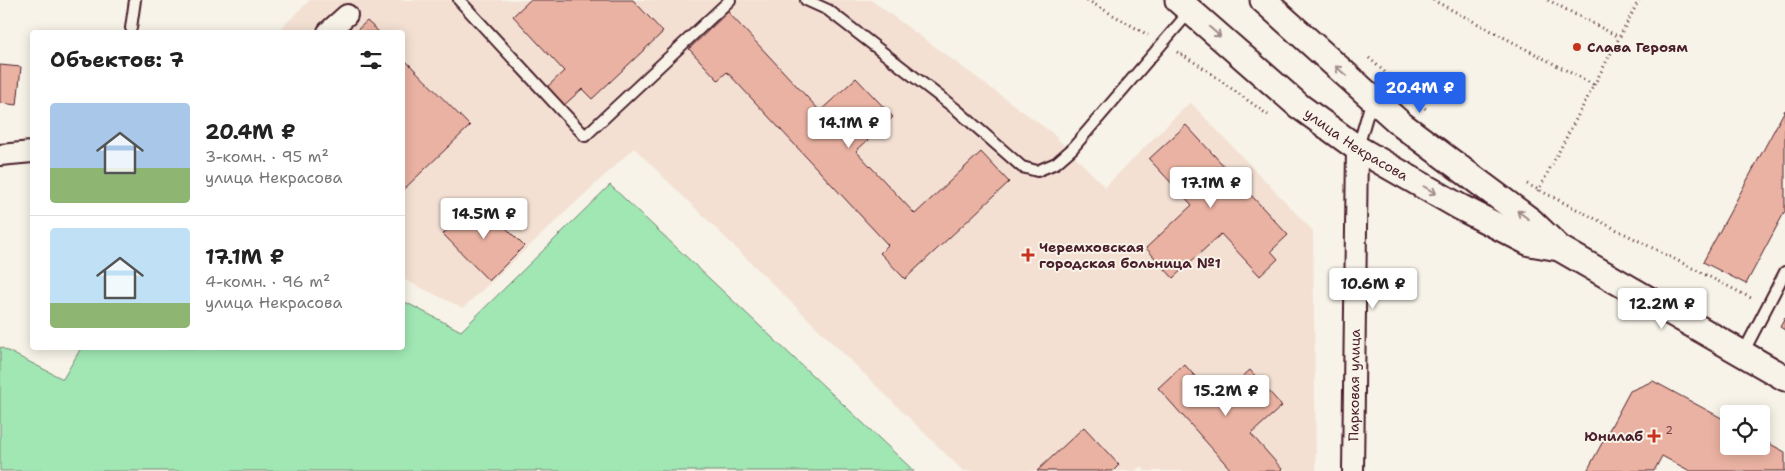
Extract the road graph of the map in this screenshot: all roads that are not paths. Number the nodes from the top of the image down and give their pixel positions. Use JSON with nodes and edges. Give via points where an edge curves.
{"nodes":[{"id":1,"x":135,"y":0,"type":"edge"},
{"id":2,"x":459,"y":0,"type":"edge"},
{"id":3,"x":730,"y":0,"type":"edge"},
{"id":4,"x":806,"y":0,"type":"edge"},
{"id":5,"x":1263,"y":0,"type":"edge"},
{"id":6,"x":1184,"y":5,"type":"edge"},
{"id":7,"x":347,"y":15,"type":"dead end"},
{"id":8,"x":131,"y":28,"type":"dead end"},
{"id":9,"x":330,"y":30,"type":"edge"},
{"id":10,"x":1372,"y":98,"type":"junction"},
{"id":11,"x":1357,"y":148,"type":"junction"},
{"id":12,"x":30,"y":152,"type":"edge"},
{"id":13,"x":0,"y":156,"type":"edge"},
{"id":14,"x":1559,"y":248,"type":"junction"},
{"id":15,"x":1785,"y":272,"type":"edge"},
{"id":16,"x":1742,"y":354,"type":"junction"},
{"id":17,"x":1785,"y":378,"type":"edge"},
{"id":18,"x":1353,"y":471,"type":"edge"}],
"edges":[{"from":1,"to":8,"type":"lane"},
{"from":2,"to":3,"type":"lane","via":[[585,136]]},
{"from":4,"to":6,"type":"lane","via":[[828,10],[957,110],[1022,167],[1037,171],[1056,163],[1072,149]]},
{"from":10,"to":5,"type":"street","name":"улица Некрасова","one_way":true},
{"from":6,"to":11,"type":"street","name":"улица Некрасова","one_way":true,"via":[[1299,106]]},
{"from":7,"to":9,"type":"street"},
{"from":10,"to":11,"type":"lane"},
{"from":14,"to":10,"type":"street","name":"улица Некрасова","one_way":true,"via":[[1530,221],[1442,157]]},
{"from":11,"to":14,"type":"street","name":"улица Некрасова","one_way":true,"via":[[1530,243]]},
{"from":11,"to":18,"type":"street","name":"Парковая улица"},
{"from":12,"to":13,"type":"street"},
{"from":14,"to":16,"type":"street","name":"улица Некрасова"},
{"from":15,"to":16,"type":"lane"},
{"from":16,"to":17,"type":"street","name":"улица Некрасова"}]}
